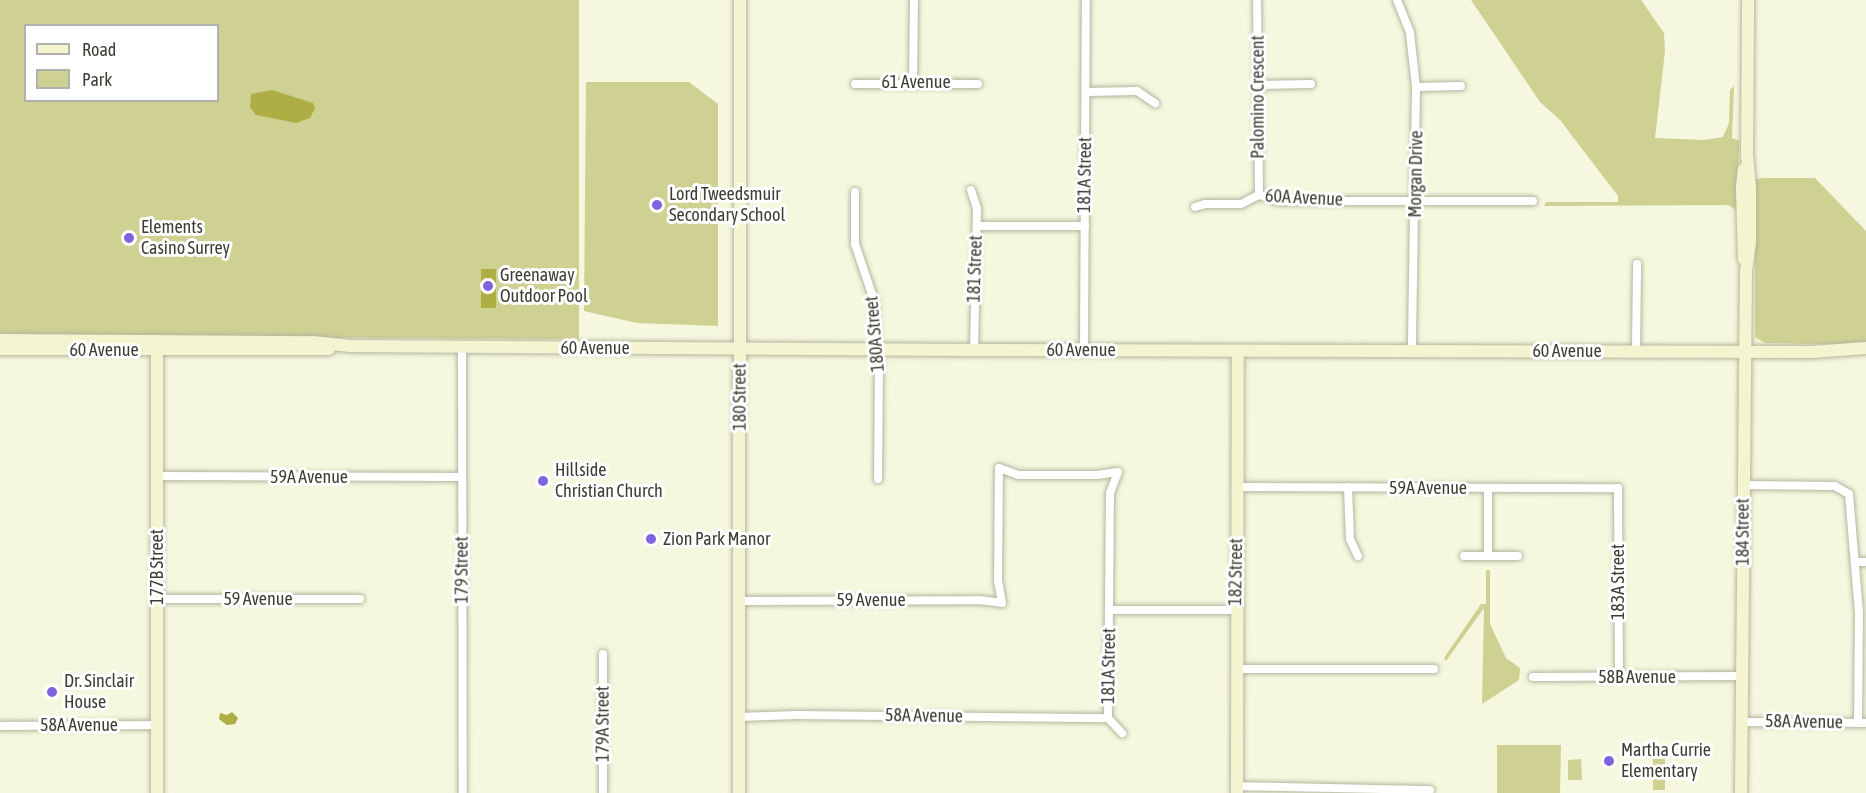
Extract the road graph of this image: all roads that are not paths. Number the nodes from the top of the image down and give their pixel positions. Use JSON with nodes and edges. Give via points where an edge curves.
{"nodes":[{"id":1,"x":741,"y":0,"type":"edge"},
{"id":2,"x":914,"y":0,"type":"edge"},
{"id":3,"x":1086,"y":0,"type":"edge"},
{"id":4,"x":1257,"y":0,"type":"edge"},
{"id":5,"x":1396,"y":0,"type":"edge"},
{"id":6,"x":1748,"y":0,"type":"edge"},
{"id":7,"x":913,"y":82,"type":"junction"},
{"id":8,"x":855,"y":84,"type":"dead end"},
{"id":9,"x":978,"y":84,"type":"dead end"},
{"id":10,"x":1311,"y":84,"type":"dead end"},
{"id":11,"x":1258,"y":85,"type":"junction"},
{"id":12,"x":1461,"y":86,"type":"dead end"},
{"id":13,"x":1416,"y":87,"type":"junction"},
{"id":14,"x":1086,"y":92,"type":"junction"},
{"id":15,"x":1155,"y":103,"type":"dead end"},
{"id":16,"x":971,"y":190,"type":"dead end"},
{"id":17,"x":855,"y":192,"type":"dead end"},
{"id":18,"x":1259,"y":195,"type":"junction"},
{"id":19,"x":1416,"y":200,"type":"junction"},
{"id":20,"x":1533,"y":201,"type":"dead end"},
{"id":21,"x":1194,"y":207,"type":"dead end"},
{"id":22,"x":977,"y":226,"type":"junction"},
{"id":23,"x":1084,"y":226,"type":"junction"},
{"id":24,"x":1637,"y":264,"type":"dead end"},
{"id":25,"x":0,"y":342,"type":"edge"},
{"id":26,"x":157,"y":346,"type":"junction"},
{"id":27,"x":462,"y":347,"type":"junction"},
{"id":28,"x":740,"y":348,"type":"junction"},
{"id":29,"x":1866,"y":348,"type":"edge"},
{"id":30,"x":0,"y":349,"type":"edge"},
{"id":31,"x":876,"y":350,"type":"junction"},
{"id":32,"x":974,"y":350,"type":"junction"},
{"id":33,"x":1084,"y":350,"type":"junction"},
{"id":34,"x":1238,"y":351,"type":"junction"},
{"id":35,"x":1412,"y":351,"type":"junction"},
{"id":36,"x":1636,"y":351,"type":"junction"},
{"id":37,"x":1745,"y":351,"type":"junction"},
{"id":38,"x":1811,"y":352,"type":"junction"},
{"id":39,"x":1866,"y":357,"type":"edge"},
{"id":40,"x":157,"y":476,"type":"junction"},
{"id":41,"x":462,"y":477,"type":"junction"},
{"id":42,"x":878,"y":480,"type":"dead end"},
{"id":43,"x":1744,"y":485,"type":"junction"},
{"id":44,"x":1238,"y":487,"type":"junction"},
{"id":45,"x":1348,"y":488,"type":"junction"},
{"id":46,"x":1488,"y":488,"type":"junction"},
{"id":47,"x":1618,"y":488,"type":"joint"},
{"id":48,"x":1358,"y":556,"type":"dead end"},
{"id":49,"x":1464,"y":556,"type":"dead end"},
{"id":50,"x":1488,"y":556,"type":"junction"},
{"id":51,"x":1518,"y":556,"type":"dead end"},
{"id":52,"x":1861,"y":562,"type":"edge"},
{"id":53,"x":157,"y":599,"type":"junction"},
{"id":54,"x":360,"y":599,"type":"dead end"},
{"id":55,"x":740,"y":601,"type":"junction"},
{"id":56,"x":1002,"y":603,"type":"joint"},
{"id":57,"x":1110,"y":610,"type":"junction"},
{"id":58,"x":1236,"y":610,"type":"junction"},
{"id":59,"x":603,"y":654,"type":"dead end"},
{"id":60,"x":1236,"y":669,"type":"junction"},
{"id":61,"x":1434,"y":669,"type":"dead end"},
{"id":62,"x":1742,"y":675,"type":"junction"},
{"id":63,"x":1619,"y":676,"type":"junction"},
{"id":64,"x":1533,"y":677,"type":"dead end"},
{"id":65,"x":740,"y":717,"type":"junction"},
{"id":66,"x":1108,"y":718,"type":"junction"},
{"id":67,"x":1742,"y":722,"type":"junction"},
{"id":68,"x":1862,"y":723,"type":"edge"},
{"id":69,"x":157,"y":725,"type":"junction"},
{"id":70,"x":0,"y":726,"type":"edge"},
{"id":71,"x":1122,"y":733,"type":"dead end"},
{"id":72,"x":1237,"y":789,"type":"edge"},
{"id":73,"x":1430,"y":790,"type":"dead end"},
{"id":74,"x":158,"y":793,"type":"edge"},
{"id":75,"x":463,"y":793,"type":"edge"},
{"id":76,"x":603,"y":793,"type":"edge"},
{"id":77,"x":739,"y":793,"type":"edge"},
{"id":78,"x":1742,"y":793,"type":"edge"}],
"edges":[{"from":1,"to":28,"type":"main road","name":"180 Street"},
{"from":2,"to":7,"type":"street"},
{"from":3,"to":14,"type":"street","name":"181A Street"},
{"from":4,"to":11,"type":"street","name":"Palomino Crescent"},
{"from":5,"to":13,"type":"street","name":"Morgan Drive","via":[[1410,33]]},
{"from":6,"to":37,"type":"main road","name":"184 Street","via":[[1750,242]]},
{"from":7,"to":8,"type":"street","name":"61 Avenue"},
{"from":7,"to":9,"type":"street","name":"61 Avenue"},
{"from":10,"to":11,"type":"street"},
{"from":11,"to":18,"type":"street","name":"Palomino Crescent"},
{"from":12,"to":13,"type":"street"},
{"from":13,"to":19,"type":"street","name":"Morgan Drive"},
{"from":14,"to":15,"type":"street","via":[[1137,91]]},
{"from":14,"to":23,"type":"street","name":"181A Street"},
{"from":16,"to":22,"type":"street","name":"181 Street"},
{"from":17,"to":31,"type":"street","name":"180A Street","via":[[855,244],[874,300]]},
{"from":18,"to":19,"type":"street","name":"60A Avenue","via":[[1279,201]]},
{"from":18,"to":21,"type":"street","name":"60A Avenue","via":[[1241,204]]},
{"from":19,"to":20,"type":"street","name":"60A Avenue"},
{"from":19,"to":35,"type":"street","name":"Morgan Drive"},
{"from":22,"to":23,"type":"street"},
{"from":22,"to":32,"type":"street","name":"181 Street"},
{"from":23,"to":33,"type":"street","name":"181A Street"},
{"from":24,"to":36,"type":"street"},
{"from":25,"to":26,"type":"main road","name":"60 Avenue","via":[[46,340]]},
{"from":26,"to":27,"type":"main road","name":"60 Avenue","via":[[312,342]]},
{"from":26,"to":30,"type":"main road","name":"60 Avenue"},
{"from":26,"to":40,"type":"main road","name":"177B Street"},
{"from":27,"to":28,"type":"main road","name":"60 Avenue"},
{"from":27,"to":41,"type":"street","name":"179 Street"},
{"from":28,"to":31,"type":"main road","name":"60 Avenue"},
{"from":28,"to":55,"type":"main road","name":"180 Street"},
{"from":29,"to":38,"type":"main road","name":"60 Avenue"},
{"from":31,"to":32,"type":"main road","name":"60 Avenue"},
{"from":31,"to":42,"type":"street","name":"180A Street"},
{"from":32,"to":33,"type":"main road","name":"60 Avenue"},
{"from":33,"to":34,"type":"main road","name":"60 Avenue"},
{"from":34,"to":35,"type":"main road","name":"60 Avenue"},
{"from":34,"to":44,"type":"main road","name":"182 Street"},
{"from":35,"to":36,"type":"main road","name":"60 Avenue"},
{"from":36,"to":37,"type":"main road","name":"60 Avenue"},
{"from":37,"to":38,"type":"main road","name":"60 Avenue"},
{"from":37,"to":43,"type":"main road","name":"184 Street"},
{"from":38,"to":39,"type":"main road","name":"60 Avenue"},
{"from":40,"to":41,"type":"street","name":"59A Avenue"},
{"from":40,"to":53,"type":"main road","name":"177B Street"},
{"from":41,"to":75,"type":"street","name":"179 Street"},
{"from":43,"to":52,"type":"street","via":[[1835,486],[1846,491],[1851,498]]},
{"from":43,"to":62,"type":"main road","name":"184 Street"},
{"from":44,"to":45,"type":"street","name":"59A Avenue"},
{"from":44,"to":58,"type":"main road","name":"182 Street"},
{"from":45,"to":46,"type":"street","name":"59A Avenue"},
{"from":45,"to":48,"type":"street","via":[[1350,539]]},
{"from":46,"to":47,"type":"street","name":"59A Avenue"},
{"from":46,"to":50,"type":"street"},
{"from":47,"to":63,"type":"street","name":"183A Street"},
{"from":49,"to":50,"type":"street"},
{"from":50,"to":51,"type":"street"},
{"from":52,"to":68,"type":"street"},
{"from":53,"to":54,"type":"street","name":"59 Avenue"},
{"from":53,"to":69,"type":"main road","name":"177B Street"},
{"from":55,"to":56,"type":"street","name":"59 Avenue"},
{"from":55,"to":65,"type":"main road","name":"180 Street"},
{"from":56,"to":57,"type":"street","name":"181A Street","via":[[998,581],[999,468],[1018,475],[1118,472],[1110,493]]},
{"from":57,"to":58,"type":"street"},
{"from":57,"to":66,"type":"street","name":"181A Street"},
{"from":58,"to":60,"type":"main road","name":"182 Street"},
{"from":59,"to":76,"type":"street","name":"179A Street"},
{"from":60,"to":61,"type":"street"},
{"from":60,"to":72,"type":"main road","name":"182 Street"},
{"from":62,"to":63,"type":"street","name":"58B Avenue"},
{"from":62,"to":67,"type":"main road","name":"184 Street"},
{"from":63,"to":64,"type":"street","name":"58B Avenue"},
{"from":65,"to":66,"type":"street","name":"58A Avenue"},
{"from":65,"to":77,"type":"main road","name":"180 Street"},
{"from":66,"to":71,"type":"street"},
{"from":67,"to":68,"type":"street","name":"58A Avenue"},
{"from":67,"to":78,"type":"main road","name":"184 Street"},
{"from":69,"to":70,"type":"street","name":"58A Avenue"},
{"from":69,"to":74,"type":"main road","name":"177B Street"},
{"from":72,"to":73,"type":"street"}]}
